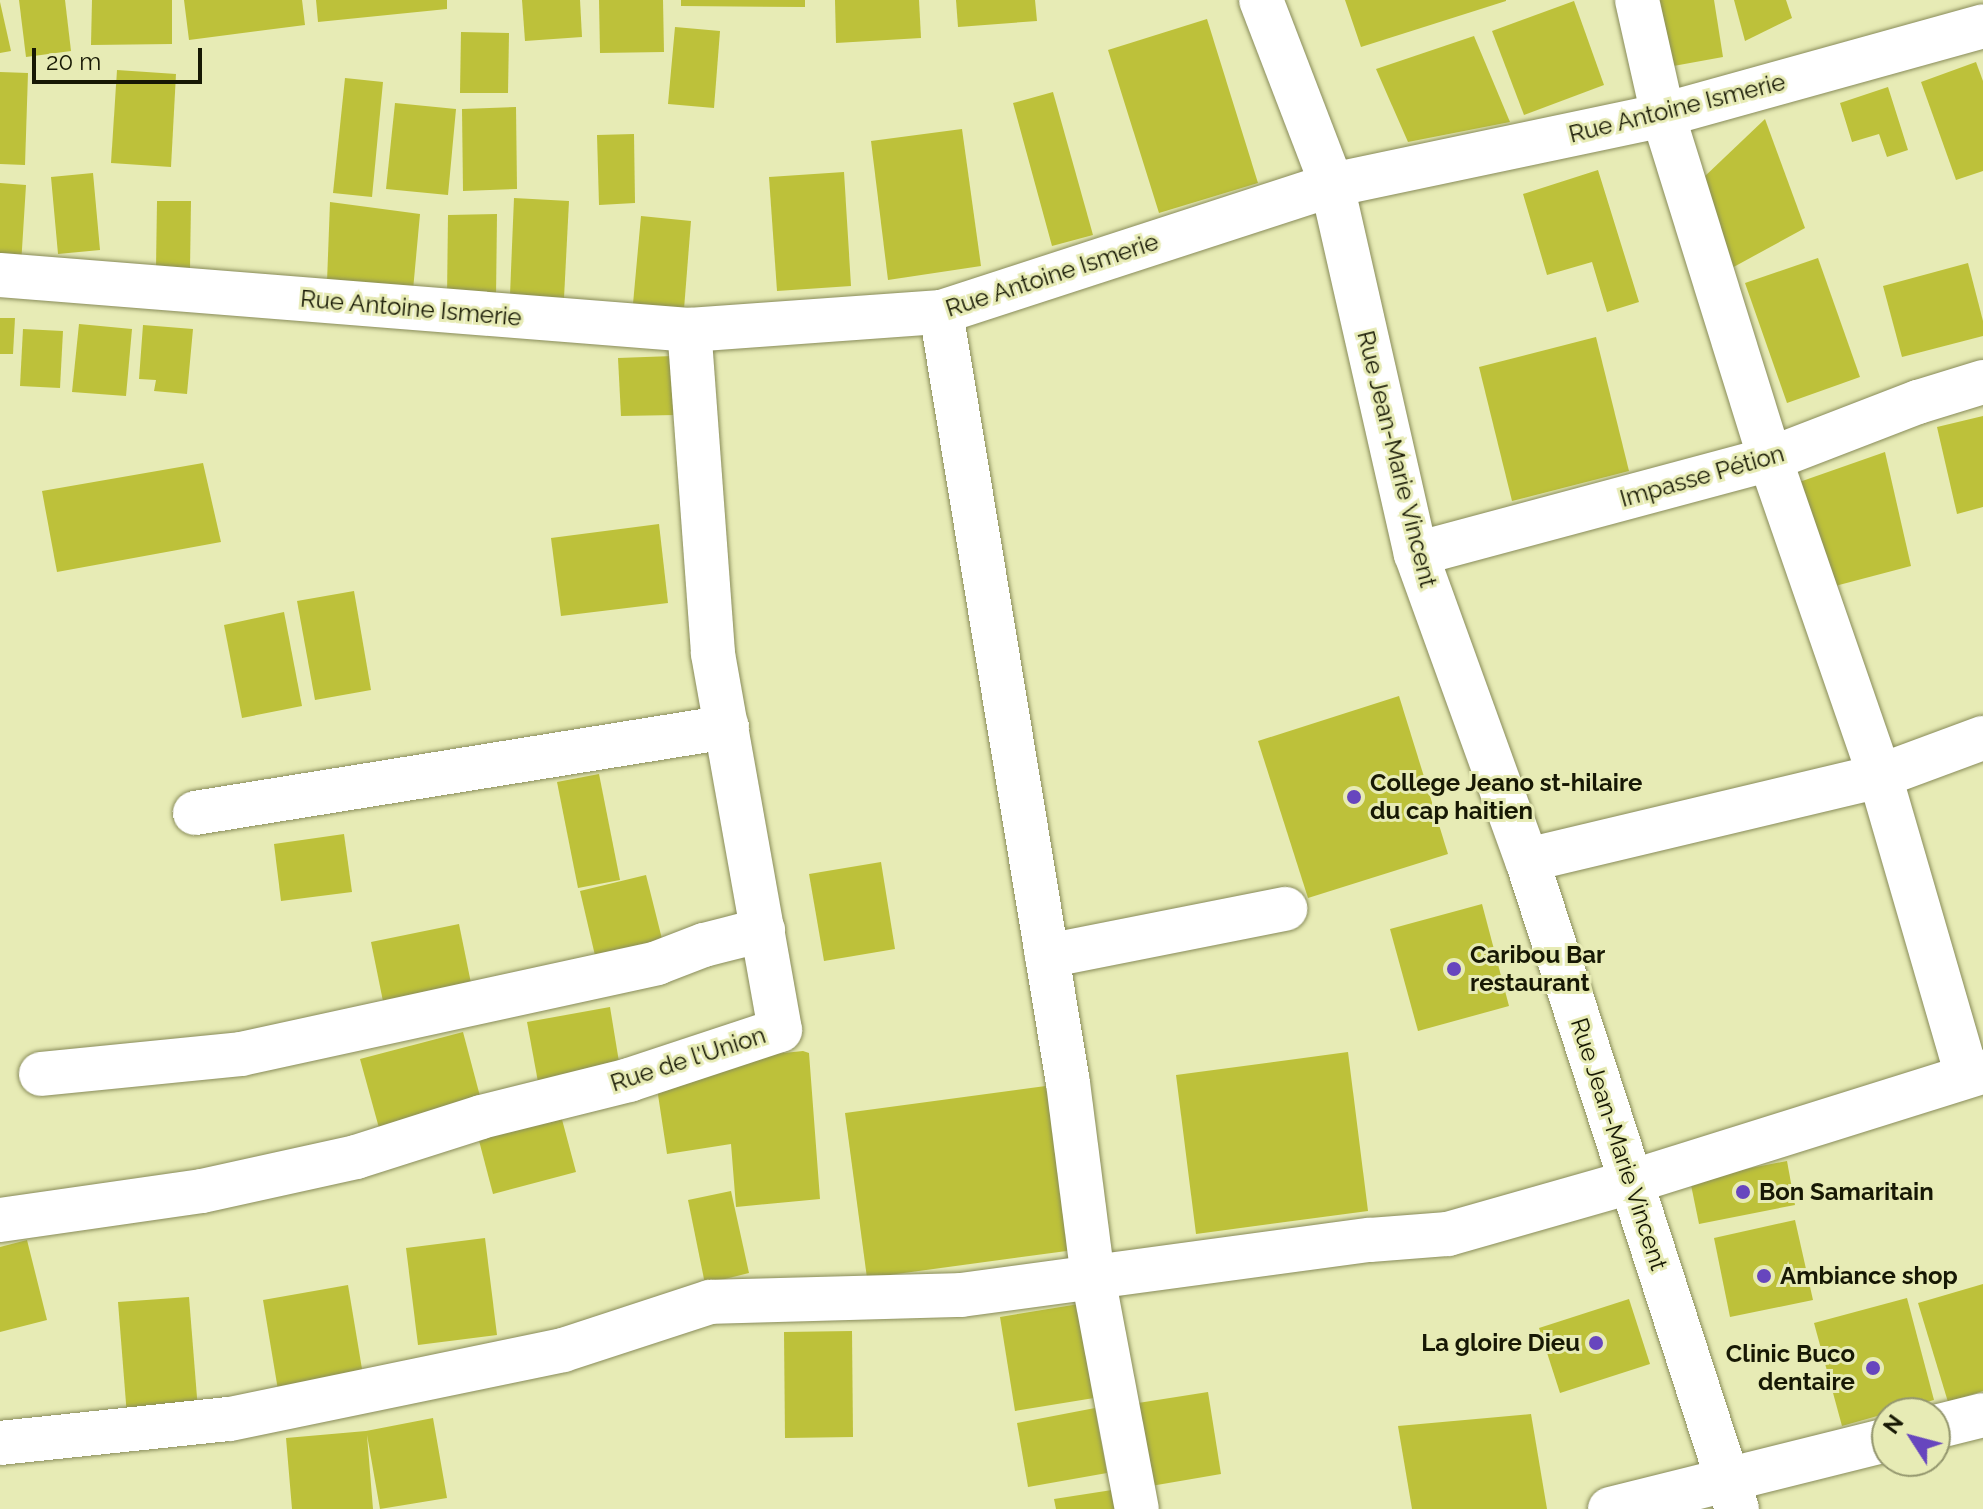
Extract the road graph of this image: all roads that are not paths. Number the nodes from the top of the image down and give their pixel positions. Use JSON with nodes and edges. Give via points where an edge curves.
{"nodes":[{"id":1,"x":1261,"y":0,"type":"edge"},
{"id":2,"x":1637,"y":0,"type":"edge"},
{"id":3,"x":1983,"y":26,"type":"edge"},
{"id":4,"x":1663,"y":115,"type":"junction"},
{"id":5,"x":1332,"y":185,"type":"junction"},
{"id":6,"x":0,"y":275,"type":"edge"},
{"id":7,"x":941,"y":312,"type":"junction"},
{"id":8,"x":689,"y":330,"type":"junction"},
{"id":9,"x":1983,"y":382,"type":"edge"},
{"id":10,"x":1770,"y":459,"type":"junction"},
{"id":11,"x":1416,"y":554,"type":"junction"},
{"id":12,"x":727,"y":727,"type":"junction"},
{"id":13,"x":1983,"y":738,"type":"edge"},
{"id":14,"x":1880,"y":776,"type":"junction"},
{"id":15,"x":195,"y":813,"type":"dead end"},
{"id":16,"x":1527,"y":860,"type":"junction"},
{"id":17,"x":1285,"y":909,"type":"dead end"},
{"id":18,"x":763,"y":930,"type":"junction"},
{"id":19,"x":1047,"y":956,"type":"junction"},
{"id":20,"x":1975,"y":1073,"type":"edge"},
{"id":21,"x":41,"y":1074,"type":"dead end"},
{"id":22,"x":1631,"y":1182,"type":"junction"},
{"id":23,"x":0,"y":1220,"type":"edge"},
{"id":24,"x":1093,"y":1277,"type":"junction"},
{"id":25,"x":1983,"y":1415,"type":"edge"},
{"id":26,"x":1951,"y":1423,"type":"edge"},
{"id":27,"x":0,"y":1443,"type":"edge"},
{"id":28,"x":1871,"y":1446,"type":"edge"},
{"id":29,"x":1733,"y":1496,"type":"edge"},
{"id":30,"x":1137,"y":1509,"type":"edge"},
{"id":31,"x":1610,"y":1509,"type":"edge"}],
"edges":[{"from":1,"to":5,"type":"street","name":"Rue Jean-Marie Vincent"},
{"from":2,"to":4,"type":"street"},
{"from":3,"to":4,"type":"street","name":"Rue Antoine Ismerie"},
{"from":4,"to":5,"type":"street","name":"Rue Antoine Ismerie"},
{"from":4,"to":10,"type":"street"},
{"from":5,"to":7,"type":"street","name":"Rue Antoine Ismerie"},
{"from":5,"to":11,"type":"street","name":"Rue Jean-Marie Vincent"},
{"from":6,"to":8,"type":"street","name":"Rue Antoine Ismerie"},
{"from":7,"to":8,"type":"street","name":"Rue Antoine Ismerie"},
{"from":7,"to":19,"type":"street"},
{"from":8,"to":12,"type":"street","name":"Rue de l'Union","via":[[713,653]]},
{"from":9,"to":10,"type":"street","name":"Impasse Pétion"},
{"from":10,"to":11,"type":"street","name":"Impasse Pétion"},
{"from":10,"to":14,"type":"street"},
{"from":11,"to":16,"type":"street","name":"Rue Jean-Marie Vincent"},
{"from":12,"to":15,"type":"street"},
{"from":12,"to":18,"type":"street","name":"Rue de l'Union"},
{"from":13,"to":14,"type":"street"},
{"from":14,"to":16,"type":"street"},
{"from":14,"to":20,"type":"street"},
{"from":16,"to":22,"type":"street","name":"Rue Jean-Marie Vincent"},
{"from":17,"to":19,"type":"street"},
{"from":18,"to":21,"type":"street","via":[[657,963],[241,1054]]},
{"from":18,"to":23,"type":"street","name":"Rue de l'Union","via":[[780,1030],[629,1080],[481,1117],[356,1157],[202,1191]]},
{"from":19,"to":24,"type":"street"},
{"from":20,"to":22,"type":"street"},
{"from":22,"to":24,"type":"street","via":[[1448,1234]]},
{"from":22,"to":29,"type":"street","name":"Rue Jean-Marie Vincent"},
{"from":24,"to":27,"type":"street","via":[[961,1295],[710,1302],[563,1350],[245,1416]]},
{"from":24,"to":30,"type":"street"},
{"from":25,"to":26,"type":"street"},
{"from":28,"to":29,"type":"street"},
{"from":29,"to":31,"type":"street"}]}
